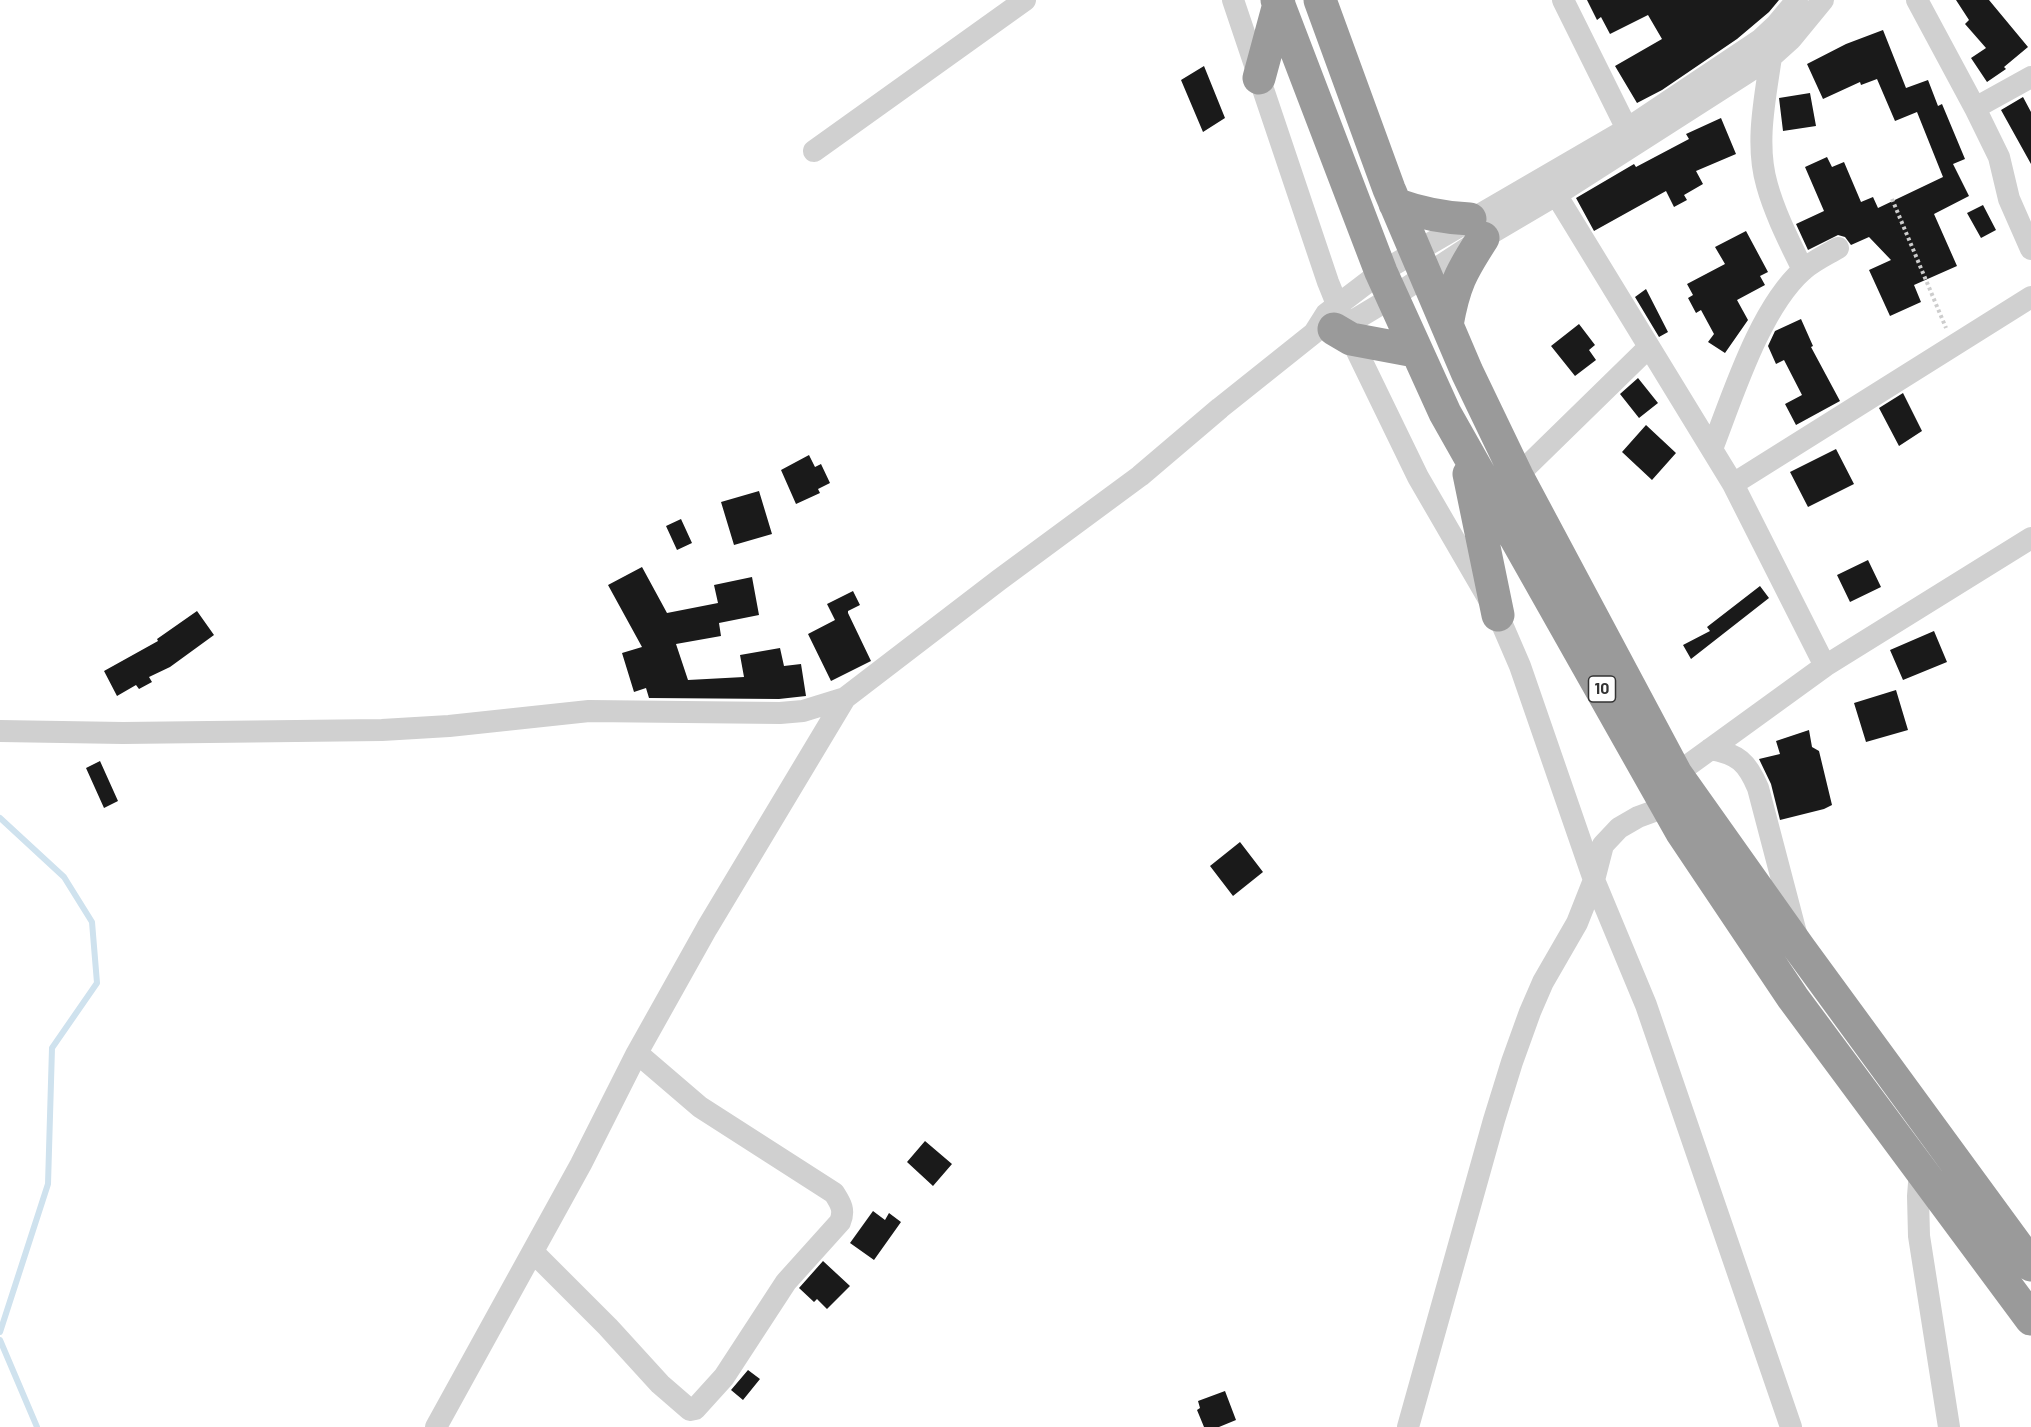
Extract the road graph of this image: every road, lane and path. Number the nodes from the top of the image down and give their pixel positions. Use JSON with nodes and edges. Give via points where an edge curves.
{"nodes":[{"id":1,"x":1025,"y":0,"type":"edge"},
{"id":2,"x":1233,"y":0,"type":"edge"},
{"id":3,"x":1320,"y":0,"type":"edge"},
{"id":4,"x":1563,"y":0,"type":"edge"},
{"id":5,"x":1797,"y":0,"type":"edge"},
{"id":6,"x":1823,"y":0,"type":"edge"},
{"id":7,"x":1917,"y":0,"type":"edge"},
{"id":8,"x":1278,"y":2,"type":"edge"},
{"id":9,"x":1771,"y":57,"type":"junction"},
{"id":10,"x":2031,"y":77,"type":"edge"},
{"id":11,"x":1259,"y":78,"type":"junction"},
{"id":12,"x":1975,"y":108,"type":"junction"},
{"id":13,"x":1628,"y":129,"type":"junction"},
{"id":14,"x":814,"y":151,"type":"dead end"},
{"id":15,"x":1550,"y":186,"type":"junction"},
{"id":16,"x":1892,"y":199,"type":"dead end"},
{"id":17,"x":1395,"y":204,"type":"junction"},
{"id":18,"x":1476,"y":228,"type":"junction"},
{"id":19,"x":1838,"y":248,"type":"dead end"},
{"id":20,"x":2031,"y":249,"type":"edge"},
{"id":21,"x":1420,"y":264,"type":"junction"},
{"id":22,"x":1803,"y":270,"type":"junction"},
{"id":23,"x":1386,"y":285,"type":"junction"},
{"id":24,"x":2031,"y":297,"type":"edge"},
{"id":25,"x":1447,"y":325,"type":"junction"},
{"id":26,"x":1336,"y":326,"type":"junction"},
{"id":27,"x":1953,"y":345,"type":"junction"},
{"id":28,"x":1648,"y":348,"type":"junction"},
{"id":29,"x":1415,"y":351,"type":"junction"},
{"id":30,"x":1464,"y":445,"type":"junction"},
{"id":31,"x":1712,"y":449,"type":"junction"},
{"id":32,"x":1517,"y":476,"type":"junction"},
{"id":33,"x":1733,"y":484,"type":"junction"},
{"id":34,"x":2031,"y":538,"type":"edge"},
{"id":35,"x":1498,"y":615,"type":"junction"},
{"id":36,"x":1825,"y":666,"type":"junction"},
{"id":37,"x":845,"y":698,"type":"junction"},
{"id":38,"x":0,"y":730,"type":"edge"},
{"id":39,"x":1710,"y":749,"type":"junction"},
{"id":40,"x":1676,"y":774,"type":"junction"},
{"id":41,"x":1668,"y":806,"type":"junction"},
{"id":42,"x":1594,"y":880,"type":"junction"},
{"id":43,"x":1800,"y":949,"type":"junction"},
{"id":44,"x":637,"y":1053,"type":"junction"},
{"id":45,"x":1920,"y":1170,"type":"junction"},
{"id":46,"x":532,"y":1252,"type":"junction"},
{"id":47,"x":2031,"y":1265,"type":"edge"},
{"id":48,"x":2031,"y":1319,"type":"edge"},
{"id":49,"x":436,"y":1427,"type":"edge"},
{"id":50,"x":1408,"y":1427,"type":"edge"},
{"id":51,"x":1791,"y":1427,"type":"edge"},
{"id":52,"x":1949,"y":1427,"type":"edge"}],
"edges":[{"from":1,"to":14,"type":"street"},
{"from":2,"to":11,"type":"street"},
{"from":3,"to":17,"type":"highway","number":"10"},
{"from":4,"to":13,"type":"street"},
{"from":5,"to":13,"type":"street","via":[[1760,40]]},
{"from":6,"to":9,"type":"street"},
{"from":7,"to":12,"type":"street"},
{"from":8,"to":11,"type":"highway"},
{"from":8,"to":23,"type":"highway","number":"10"},
{"from":9,"to":15,"type":"street"},
{"from":9,"to":22,"type":"street","via":[[1762,113],[1763,167],[1767,186]]},
{"from":10,"to":12,"type":"street"},
{"from":11,"to":26,"type":"street","via":[[1328,282]]},
{"from":12,"to":20,"type":"street","via":[[2000,157],[2009,199]]},
{"from":13,"to":15,"type":"street"},
{"from":15,"to":18,"type":"street"},
{"from":15,"to":28,"type":"street"},
{"from":16,"to":27,"type":"path"},
{"from":17,"to":18,"type":"highway"},
{"from":17,"to":21,"type":"highway","number":"10"},
{"from":18,"to":21,"type":"street"},
{"from":18,"to":25,"type":"highway","via":[[1456,282]]},
{"from":19,"to":22,"type":"street"},
{"from":21,"to":23,"type":"street"},
{"from":21,"to":25,"type":"highway","number":"10"},
{"from":22,"to":31,"type":"street","via":[[1776,301]]},
{"from":23,"to":26,"type":"street"},
{"from":23,"to":29,"type":"highway","number":"10"},
{"from":24,"to":27,"type":"street"},
{"from":25,"to":32,"type":"highway","number":"10"},
{"from":26,"to":29,"type":"highway"},
{"from":26,"to":35,"type":"street"},
{"from":26,"to":37,"type":"street","via":[[1220,408],[1140,476]]},
{"from":27,"to":33,"type":"street"},
{"from":28,"to":31,"type":"street"},
{"from":28,"to":32,"type":"street"},
{"from":29,"to":30,"type":"highway","number":"10"},
{"from":30,"to":35,"type":"highway"},
{"from":30,"to":41,"type":"highway","number":"10"},
{"from":31,"to":33,"type":"street"},
{"from":32,"to":40,"type":"highway","number":"10"},
{"from":33,"to":36,"type":"street"},
{"from":34,"to":36,"type":"street"},
{"from":35,"to":42,"type":"street","via":[[1536,707]]},
{"from":36,"to":39,"type":"street"},
{"from":37,"to":38,"type":"street","via":[[803,711],[780,713],[589,711],[382,730]]},
{"from":37,"to":44,"type":"street"},
{"from":39,"to":40,"type":"street"},
{"from":39,"to":43,"type":"street","via":[[1729,753],[1751,770]]},
{"from":40,"to":43,"type":"highway","number":"10"},
{"from":41,"to":42,"type":"street","via":[[1638,817],[1608,838]]},
{"from":41,"to":45,"type":"highway","number":"10","via":[[1793,998]]},
{"from":42,"to":50,"type":"street","via":[[1577,923],[1543,982],[1512,1062]]},
{"from":42,"to":51,"type":"street","via":[[1646,1005]]},
{"from":43,"to":47,"type":"highway","number":"10"},
{"from":44,"to":46,"type":"street"},
{"from":44,"to":46,"type":"street","via":[[700,1107],[834,1193],[844,1212],[840,1222],[786,1282],[724,1377],[690,1410]]},
{"from":45,"to":48,"type":"highway","number":"10"},
{"from":45,"to":52,"type":"street","via":[[1919,1236]]},
{"from":46,"to":49,"type":"street"}]}
